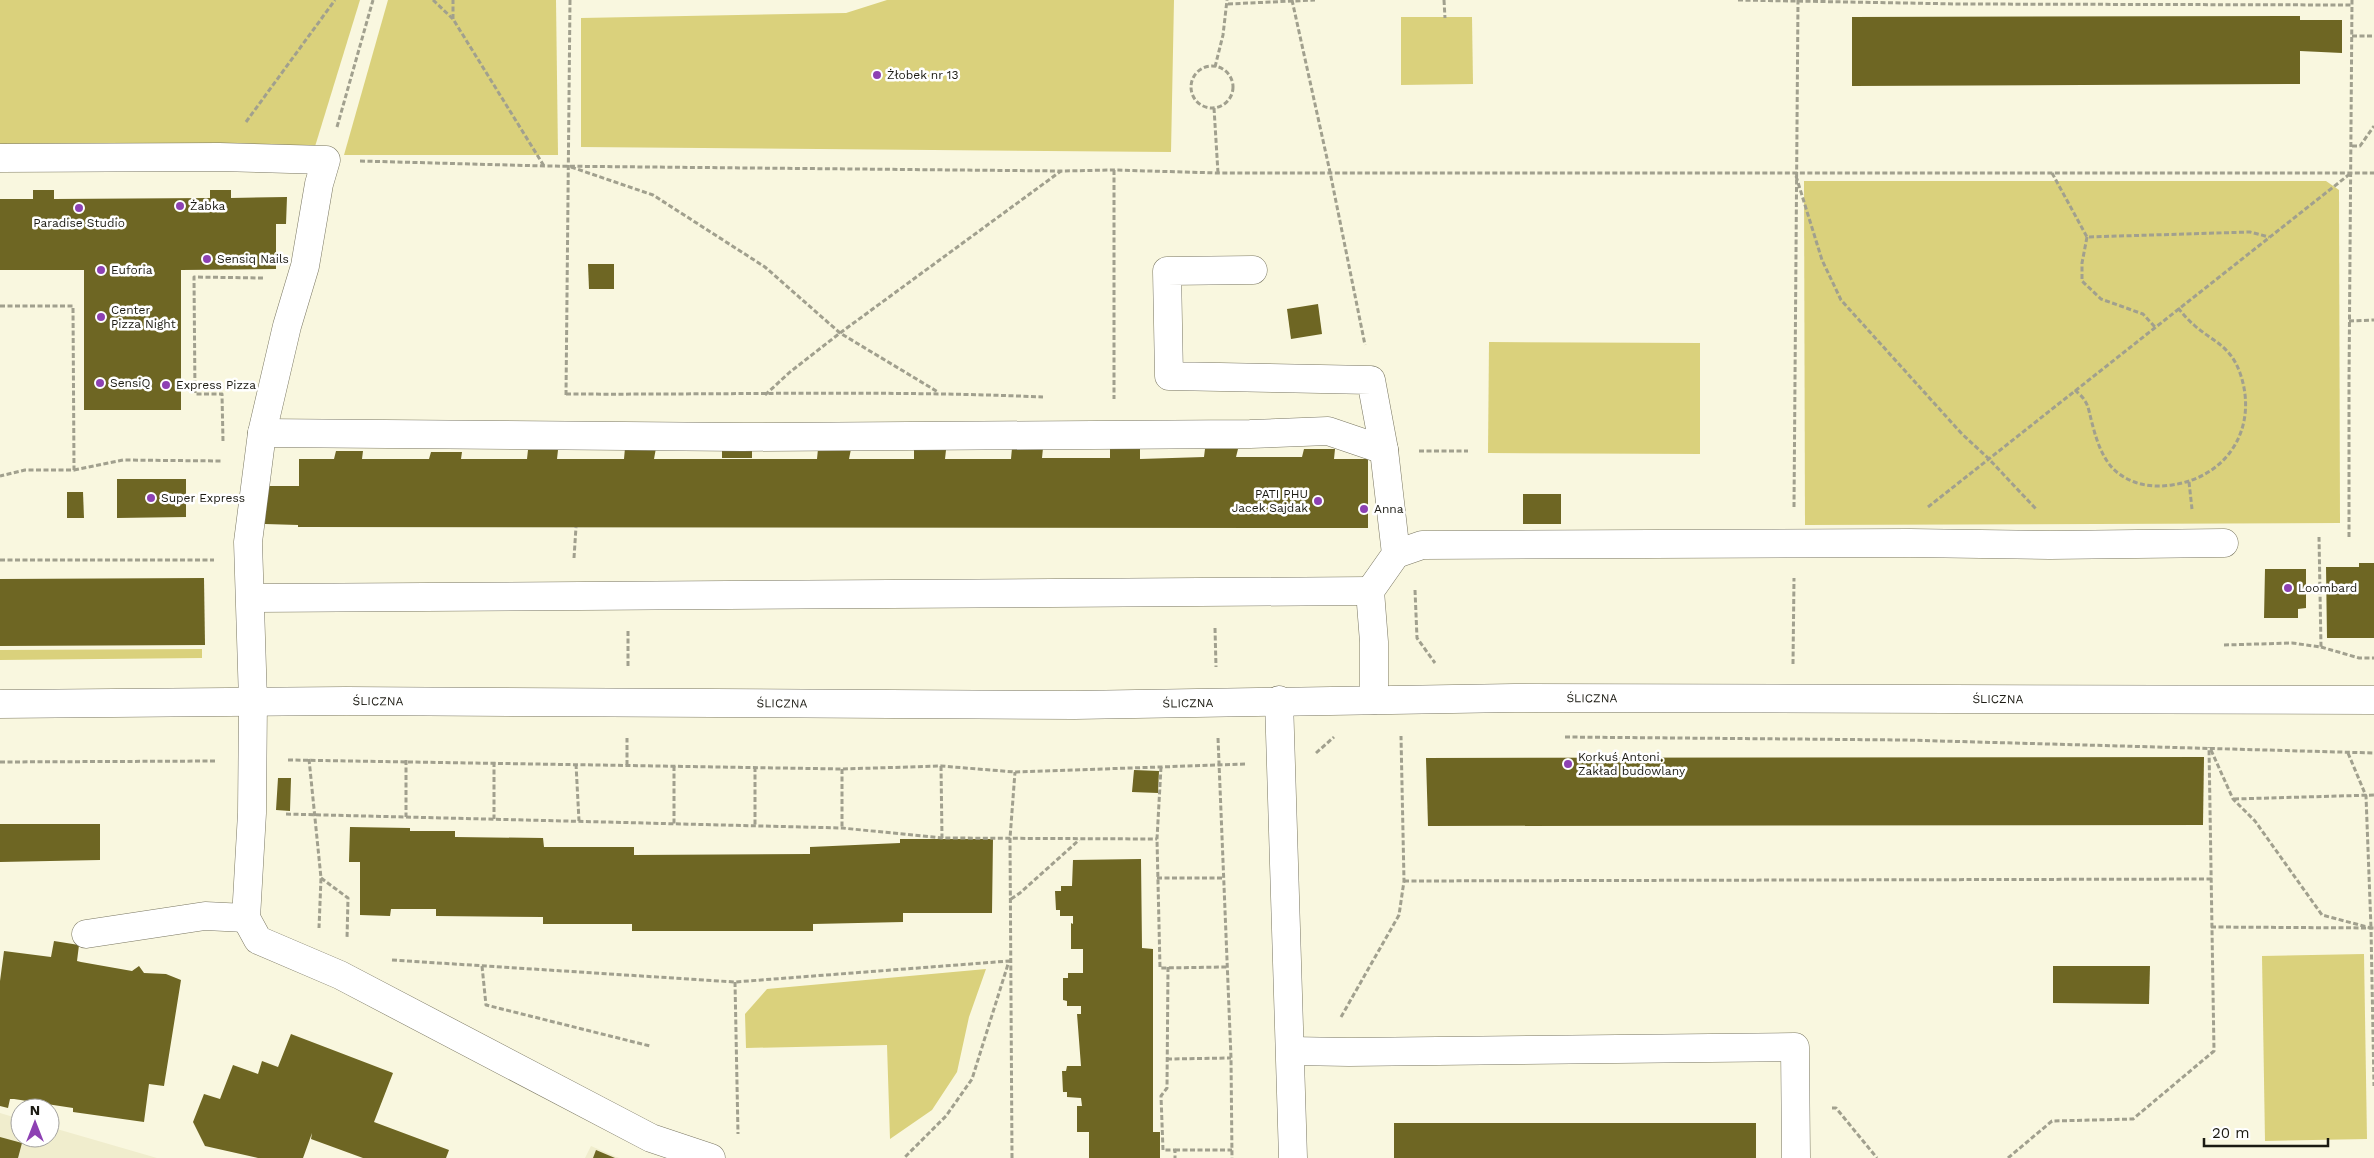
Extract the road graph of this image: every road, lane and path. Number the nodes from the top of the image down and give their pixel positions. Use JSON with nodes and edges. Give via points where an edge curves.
{"nodes":[{"id":1,"x":335,"y":0,"type":"edge"},
{"id":2,"x":373,"y":0,"type":"edge"},
{"id":3,"x":433,"y":0,"type":"edge"},
{"id":4,"x":453,"y":0,"type":"edge"},
{"id":5,"x":570,"y":0,"type":"edge"},
{"id":6,"x":1292,"y":0,"type":"edge"},
{"id":7,"x":1315,"y":0,"type":"edge"},
{"id":8,"x":1444,"y":0,"type":"edge"},
{"id":9,"x":1738,"y":0,"type":"edge"},
{"id":10,"x":1798,"y":0,"type":"edge"},
{"id":11,"x":2352,"y":0,"type":"edge"},
{"id":12,"x":1227,"y":2,"type":"edge"},
{"id":13,"x":1959,"y":2,"type":"edge"},
{"id":14,"x":2352,"y":5,"type":"junction"},
{"id":15,"x":1445,"y":18,"type":"dead end"},
{"id":16,"x":453,"y":19,"type":"junction"},
{"id":17,"x":2352,"y":36,"type":"junction"},
{"id":18,"x":2374,"y":36,"type":"edge"},
{"id":19,"x":1215,"y":67,"type":"junction"},
{"id":20,"x":1214,"y":108,"type":"junction"},
{"id":21,"x":2374,"y":126,"type":"edge"},
{"id":22,"x":2352,"y":146,"type":"junction"},
{"id":23,"x":218,"y":157,"type":"junction"},
{"id":24,"x":0,"y":158,"type":"edge"},
{"id":25,"x":326,"y":160,"type":"junction"},
{"id":26,"x":544,"y":166,"type":"junction"},
{"id":27,"x":568,"y":166,"type":"junction"},
{"id":28,"x":1114,"y":170,"type":"junction"},
{"id":29,"x":1061,"y":171,"type":"junction"},
{"id":30,"x":1218,"y":172,"type":"junction"},
{"id":31,"x":1330,"y":172,"type":"junction"},
{"id":32,"x":1796,"y":172,"type":"junction"},
{"id":33,"x":2052,"y":172,"type":"junction"},
{"id":34,"x":2352,"y":172,"type":"junction"},
{"id":35,"x":2374,"y":173,"type":"edge"},
{"id":36,"x":2087,"y":237,"type":"junction"},
{"id":37,"x":2269,"y":237,"type":"junction"},
{"id":38,"x":1252,"y":270,"type":"dead end"},
{"id":39,"x":267,"y":278,"type":"dead end"},
{"id":40,"x":0,"y":306,"type":"edge"},
{"id":41,"x":2178,"y":308,"type":"junction"},
{"id":42,"x":2374,"y":320,"type":"edge"},
{"id":43,"x":2349,"y":321,"type":"junction"},
{"id":44,"x":2155,"y":327,"type":"junction"},
{"id":45,"x":840,"y":333,"type":"junction"},
{"id":46,"x":1372,"y":380,"type":"junction"},
{"id":47,"x":2075,"y":390,"type":"junction"},
{"id":48,"x":939,"y":392,"type":"junction"},
{"id":49,"x":566,"y":394,"type":"junction"},
{"id":50,"x":765,"y":395,"type":"junction"},
{"id":51,"x":1046,"y":397,"type":"dead end"},
{"id":52,"x":1105,"y":400,"type":"dead end"},
{"id":53,"x":262,"y":433,"type":"junction"},
{"id":54,"x":568,"y":436,"type":"junction"},
{"id":55,"x":743,"y":437,"type":"junction"},
{"id":56,"x":223,"y":442,"type":"dead end"},
{"id":57,"x":1384,"y":450,"type":"junction"},
{"id":58,"x":223,"y":451,"type":"dead end"},
{"id":59,"x":1468,"y":451,"type":"dead end"},
{"id":60,"x":1988,"y":458,"type":"junction"},
{"id":61,"x":74,"y":470,"type":"junction"},
{"id":62,"x":0,"y":476,"type":"edge"},
{"id":63,"x":576,"y":527,"type":"dead end"},
{"id":64,"x":2320,"y":537,"type":"dead end"},
{"id":65,"x":2349,"y":537,"type":"dead end"},
{"id":66,"x":1794,"y":543,"type":"junction"},
{"id":67,"x":1910,"y":543,"type":"junction"},
{"id":68,"x":2224,"y":543,"type":"dead end"},
{"id":69,"x":2050,"y":545,"type":"junction"},
{"id":70,"x":1396,"y":554,"type":"junction"},
{"id":71,"x":574,"y":558,"type":"dead end"},
{"id":72,"x":0,"y":560,"type":"edge"},
{"id":73,"x":248,"y":561,"type":"junction"},
{"id":74,"x":1214,"y":590,"type":"junction"},
{"id":75,"x":1370,"y":591,"type":"junction"},
{"id":76,"x":628,"y":595,"type":"junction"},
{"id":77,"x":252,"y":598,"type":"junction"},
{"id":78,"x":2224,"y":645,"type":"dead end"},
{"id":79,"x":2321,"y":647,"type":"junction"},
{"id":80,"x":2374,"y":658,"type":"edge"},
{"id":81,"x":1448,"y":699,"type":"junction"},
{"id":82,"x":1279,"y":700,"type":"junction"},
{"id":83,"x":1374,"y":700,"type":"junction"},
{"id":84,"x":1793,"y":700,"type":"junction"},
{"id":85,"x":2374,"y":700,"type":"edge"},
{"id":86,"x":253,"y":701,"type":"junction"},
{"id":87,"x":1217,"y":702,"type":"junction"},
{"id":88,"x":627,"y":703,"type":"junction"},
{"id":89,"x":0,"y":704,"type":"edge"},
{"id":90,"x":1335,"y":736,"type":"dead end"},
{"id":91,"x":1391,"y":736,"type":"dead end"},
{"id":92,"x":1400,"y":736,"type":"junction"},
{"id":93,"x":1410,"y":736,"type":"dead end"},
{"id":94,"x":1557,"y":736,"type":"dead end"},
{"id":95,"x":2209,"y":747,"type":"junction"},
{"id":96,"x":2348,"y":753,"type":"junction"},
{"id":97,"x":2374,"y":753,"type":"edge"},
{"id":98,"x":309,"y":759,"type":"junction"},
{"id":99,"x":406,"y":760,"type":"junction"},
{"id":100,"x":252,"y":761,"type":"junction"},
{"id":101,"x":0,"y":762,"type":"edge"},
{"id":102,"x":494,"y":762,"type":"junction"},
{"id":103,"x":1281,"y":763,"type":"junction"},
{"id":104,"x":576,"y":764,"type":"junction"},
{"id":105,"x":627,"y":764,"type":"junction"},
{"id":106,"x":674,"y":766,"type":"junction"},
{"id":107,"x":941,"y":766,"type":"junction"},
{"id":108,"x":1218,"y":766,"type":"junction"},
{"id":109,"x":756,"y":767,"type":"junction"},
{"id":110,"x":1161,"y":767,"type":"junction"},
{"id":111,"x":842,"y":769,"type":"junction"},
{"id":112,"x":1016,"y":772,"type":"junction"},
{"id":113,"x":2374,"y":795,"type":"edge"},
{"id":114,"x":2366,"y":796,"type":"junction"},
{"id":115,"x":2233,"y":799,"type":"junction"},
{"id":116,"x":252,"y":814,"type":"junction"},
{"id":117,"x":313,"y":814,"type":"junction"},
{"id":118,"x":406,"y":817,"type":"junction"},
{"id":119,"x":494,"y":819,"type":"junction"},
{"id":120,"x":579,"y":821,"type":"junction"},
{"id":121,"x":674,"y":824,"type":"junction"},
{"id":122,"x":756,"y":826,"type":"junction"},
{"id":123,"x":842,"y":828,"type":"junction"},
{"id":124,"x":942,"y":838,"type":"junction"},
{"id":125,"x":1010,"y":838,"type":"junction"},
{"id":126,"x":1158,"y":839,"type":"junction"},
{"id":127,"x":1079,"y":840,"type":"junction"},
{"id":128,"x":321,"y":878,"type":"junction"},
{"id":129,"x":1158,"y":878,"type":"junction"},
{"id":130,"x":1224,"y":878,"type":"junction"},
{"id":131,"x":2213,"y":879,"type":"junction"},
{"id":132,"x":1404,"y":881,"type":"junction"},
{"id":133,"x":1010,"y":899,"type":"junction"},
{"id":134,"x":246,"y":918,"type":"junction"},
{"id":135,"x":2211,"y":927,"type":"junction"},
{"id":136,"x":2373,"y":928,"type":"edge"},
{"id":137,"x":319,"y":932,"type":"dead end"},
{"id":138,"x":86,"y":934,"type":"dead end"},
{"id":139,"x":346,"y":942,"type":"dead end"},
{"id":140,"x":382,"y":959,"type":"dead end"},
{"id":141,"x":1009,"y":961,"type":"junction"},
{"id":142,"x":482,"y":966,"type":"junction"},
{"id":143,"x":1168,"y":967,"type":"junction"},
{"id":144,"x":1227,"y":967,"type":"junction"},
{"id":145,"x":735,"y":982,"type":"junction"},
{"id":146,"x":650,"y":1046,"type":"dead end"},
{"id":147,"x":1291,"y":1050,"type":"junction"},
{"id":148,"x":1321,"y":1052,"type":"junction"},
{"id":149,"x":1231,"y":1058,"type":"junction"},
{"id":150,"x":1167,"y":1059,"type":"junction"},
{"id":151,"x":2374,"y":1086,"type":"edge"},
{"id":152,"x":1795,"y":1107,"type":"junction"},
{"id":153,"x":738,"y":1140,"type":"dead end"},
{"id":154,"x":647,"y":1148,"type":"edge"},
{"id":155,"x":1175,"y":1150,"type":"junction"},
{"id":156,"x":1232,"y":1150,"type":"junction"},
{"id":157,"x":711,"y":1158,"type":"edge"},
{"id":158,"x":904,"y":1158,"type":"edge"},
{"id":159,"x":1012,"y":1158,"type":"edge"},
{"id":160,"x":1175,"y":1158,"type":"edge"},
{"id":161,"x":1232,"y":1158,"type":"edge"},
{"id":162,"x":1293,"y":1158,"type":"edge"},
{"id":163,"x":1796,"y":1158,"type":"edge"},
{"id":164,"x":1877,"y":1158,"type":"edge"},
{"id":165,"x":2008,"y":1158,"type":"edge"}],
"edges":[{"from":1,"to":23,"type":"path"},
{"from":2,"to":25,"type":"path"},
{"from":3,"to":16,"type":"path"},
{"from":4,"to":16,"type":"path"},
{"from":5,"to":27,"type":"path"},
{"from":6,"to":7,"type":"path"},
{"from":6,"to":12,"type":"path"},
{"from":6,"to":31,"type":"path"},
{"from":8,"to":15,"type":"path"},
{"from":9,"to":10,"type":"path"},
{"from":10,"to":13,"type":"path"},
{"from":10,"to":32,"type":"path"},
{"from":11,"to":14,"type":"path"},
{"from":12,"to":19,"type":"path"},
{"from":13,"to":14,"type":"path"},
{"from":14,"to":17,"type":"path"},
{"from":16,"to":26,"type":"path"},
{"from":17,"to":18,"type":"path"},
{"from":17,"to":22,"type":"path"},
{"from":19,"to":20,"type":"path","via":[[1229,75],[1232,87],[1228,101]]},
{"from":19,"to":20,"type":"path","via":[[1198,72],[1191,86],[1194,100]]},
{"from":20,"to":30,"type":"path"},
{"from":21,"to":22,"type":"path","via":[[2360,146]]},
{"from":22,"to":34,"type":"path"},
{"from":23,"to":24,"type":"street"},
{"from":23,"to":25,"type":"street"},
{"from":25,"to":26,"type":"path"},
{"from":25,"to":53,"type":"street","via":[[305,266]]},
{"from":26,"to":27,"type":"path"},
{"from":27,"to":29,"type":"path"},
{"from":27,"to":45,"type":"path","via":[[654,195],[766,267]]},
{"from":27,"to":49,"type":"path"},
{"from":28,"to":29,"type":"path"},
{"from":28,"to":30,"type":"path"},
{"from":28,"to":52,"type":"path","via":[[1114,400]]},
{"from":29,"to":45,"type":"path"},
{"from":30,"to":31,"type":"path"},
{"from":31,"to":32,"type":"path"},
{"from":31,"to":46,"type":"path"},
{"from":32,"to":33,"type":"path"},
{"from":32,"to":60,"type":"path","via":[[1822,260],[1841,300],[1962,434]]},
{"from":32,"to":66,"type":"path"},
{"from":33,"to":34,"type":"path"},
{"from":33,"to":36,"type":"path"},
{"from":34,"to":35,"type":"path"},
{"from":34,"to":37,"type":"path"},
{"from":34,"to":43,"type":"path"},
{"from":36,"to":37,"type":"path","via":[[2250,232]]},
{"from":36,"to":44,"type":"path","via":[[2082,281],[2101,299],[2143,314]]},
{"from":37,"to":41,"type":"path"},
{"from":38,"to":46,"type":"street","via":[[1167,271],[1169,376]]},
{"from":39,"to":56,"type":"path","via":[[194,277],[195,394],[222,394]]},
{"from":40,"to":61,"type":"path","via":[[73,306]]},
{"from":41,"to":44,"type":"path"},
{"from":41,"to":47,"type":"path","via":[[2194,326],[2223,345],[2240,372],[2246,398],[2240,436],[2230,452],[2208,473],[2194,481],[2151,487],[2135,483],[2117,472],[2105,458],[2086,402]]},
{"from":42,"to":43,"type":"path"},
{"from":43,"to":65,"type":"path"},
{"from":44,"to":47,"type":"path"},
{"from":45,"to":48,"type":"path"},
{"from":45,"to":50,"type":"path"},
{"from":46,"to":57,"type":"street"},
{"from":47,"to":60,"type":"path"},
{"from":48,"to":50,"type":"path"},
{"from":48,"to":51,"type":"path"},
{"from":49,"to":50,"type":"path"},
{"from":49,"to":54,"type":"path"},
{"from":50,"to":55,"type":"path","via":[[742,423]]},
{"from":53,"to":54,"type":"street"},
{"from":53,"to":73,"type":"street"},
{"from":54,"to":55,"type":"street"},
{"from":55,"to":57,"type":"street","via":[[1328,431]]},
{"from":57,"to":59,"type":"path"},
{"from":57,"to":70,"type":"street"},
{"from":58,"to":61,"type":"path","via":[[224,461],[124,460]]},
{"from":60,"to":67,"type":"path","via":[[1913,519]]},
{"from":60,"to":69,"type":"path","via":[[2049,524]]},
{"from":61,"to":62,"type":"path","via":[[25,470]]},
{"from":63,"to":71,"type":"path"},
{"from":64,"to":79,"type":"path"},
{"from":66,"to":67,"type":"street"},
{"from":66,"to":70,"type":"street","via":[[1422,545]]},
{"from":66,"to":84,"type":"path"},
{"from":67,"to":69,"type":"street"},
{"from":68,"to":69,"type":"street"},
{"from":70,"to":75,"type":"street"},
{"from":70,"to":81,"type":"path","via":[[1414,568],[1417,638],[1448,680]]},
{"from":72,"to":73,"type":"path"},
{"from":73,"to":77,"type":"street"},
{"from":74,"to":75,"type":"street"},
{"from":74,"to":76,"type":"street"},
{"from":74,"to":87,"type":"path"},
{"from":75,"to":83,"type":"street"},
{"from":76,"to":77,"type":"street"},
{"from":76,"to":88,"type":"path"},
{"from":77,"to":86,"type":"street"},
{"from":78,"to":79,"type":"path","via":[[2292,642]]},
{"from":79,"to":80,"type":"path","via":[[2359,658]]},
{"from":81,"to":83,"type":"street","name":"ŚLICZNA"},
{"from":81,"to":84,"type":"street","name":"ŚLICZNA"},
{"from":82,"to":83,"type":"street","name":"ŚLICZNA"},
{"from":82,"to":87,"type":"street","name":"ŚLICZNA"},
{"from":82,"to":103,"type":"street"},
{"from":84,"to":85,"type":"street","name":"ŚLICZNA"},
{"from":86,"to":88,"type":"street","name":"ŚLICZNA"},
{"from":86,"to":89,"type":"street","name":"ŚLICZNA"},
{"from":86,"to":100,"type":"street"},
{"from":87,"to":88,"type":"street","name":"ŚLICZNA","via":[[1074,705]]},
{"from":87,"to":108,"type":"path"},
{"from":88,"to":105,"type":"path"},
{"from":90,"to":103,"type":"path","via":[[1306,762]]},
{"from":91,"to":92,"type":"path"},
{"from":92,"to":93,"type":"path"},
{"from":92,"to":132,"type":"path"},
{"from":94,"to":95,"type":"path"},
{"from":95,"to":96,"type":"path"},
{"from":95,"to":115,"type":"path"},
{"from":95,"to":131,"type":"path"},
{"from":96,"to":97,"type":"path"},
{"from":96,"to":114,"type":"path"},
{"from":98,"to":99,"type":"path"},
{"from":98,"to":100,"type":"path"},
{"from":98,"to":117,"type":"path"},
{"from":99,"to":102,"type":"path"},
{"from":99,"to":118,"type":"path"},
{"from":100,"to":101,"type":"path"},
{"from":100,"to":116,"type":"street"},
{"from":102,"to":104,"type":"path"},
{"from":102,"to":119,"type":"path"},
{"from":103,"to":108,"type":"path"},
{"from":103,"to":147,"type":"street"},
{"from":104,"to":105,"type":"path"},
{"from":104,"to":120,"type":"path"},
{"from":105,"to":106,"type":"path"},
{"from":106,"to":109,"type":"path"},
{"from":106,"to":121,"type":"path"},
{"from":107,"to":111,"type":"path"},
{"from":107,"to":112,"type":"path"},
{"from":107,"to":124,"type":"path"},
{"from":108,"to":110,"type":"path"},
{"from":108,"to":130,"type":"path"},
{"from":109,"to":111,"type":"path"},
{"from":109,"to":122,"type":"path"},
{"from":110,"to":112,"type":"path"},
{"from":110,"to":126,"type":"path"},
{"from":111,"to":123,"type":"path"},
{"from":112,"to":125,"type":"path"},
{"from":113,"to":114,"type":"path"},
{"from":114,"to":115,"type":"path"},
{"from":114,"to":136,"type":"path"},
{"from":115,"to":136,"type":"path","via":[[2255,821],[2322,915]]},
{"from":116,"to":117,"type":"path"},
{"from":116,"to":134,"type":"street"},
{"from":117,"to":118,"type":"path"},
{"from":117,"to":128,"type":"path"},
{"from":118,"to":119,"type":"path"},
{"from":119,"to":120,"type":"path"},
{"from":120,"to":121,"type":"path"},
{"from":121,"to":122,"type":"path"},
{"from":122,"to":123,"type":"path"},
{"from":123,"to":124,"type":"path"},
{"from":124,"to":125,"type":"path"},
{"from":125,"to":127,"type":"path"},
{"from":125,"to":133,"type":"path"},
{"from":126,"to":127,"type":"path"},
{"from":126,"to":129,"type":"path"},
{"from":127,"to":133,"type":"path"},
{"from":128,"to":137,"type":"path"},
{"from":128,"to":139,"type":"path","via":[[348,898]]},
{"from":129,"to":130,"type":"path"},
{"from":129,"to":143,"type":"path","via":[[1160,968]]},
{"from":130,"to":144,"type":"path"},
{"from":131,"to":132,"type":"path"},
{"from":131,"to":135,"type":"path"},
{"from":132,"to":148,"type":"path","via":[[1399,916]]},
{"from":133,"to":141,"type":"path"},
{"from":134,"to":138,"type":"street","via":[[205,916]]},
{"from":134,"to":154,"type":"street","via":[[258,940],[340,975]]},
{"from":135,"to":136,"type":"path"},
{"from":135,"to":165,"type":"path","via":[[2214,1051],[2133,1120],[2052,1121]]},
{"from":136,"to":151,"type":"path"},
{"from":140,"to":142,"type":"path"},
{"from":141,"to":145,"type":"path"},
{"from":141,"to":158,"type":"path","via":[[972,1080],[946,1116]]},
{"from":141,"to":159,"type":"path"},
{"from":142,"to":145,"type":"path"},
{"from":142,"to":146,"type":"path","via":[[486,1005]]},
{"from":143,"to":144,"type":"path"},
{"from":143,"to":150,"type":"path"},
{"from":144,"to":149,"type":"path"},
{"from":145,"to":153,"type":"path"},
{"from":147,"to":148,"type":"street"},
{"from":147,"to":162,"type":"street"},
{"from":148,"to":152,"type":"street","via":[[1795,1047]]},
{"from":149,"to":150,"type":"path"},
{"from":149,"to":156,"type":"path"},
{"from":150,"to":155,"type":"path","via":[[1166,1088],[1161,1096],[1163,1150]]},
{"from":152,"to":163,"type":"street"},
{"from":152,"to":164,"type":"path","via":[[1836,1108]]},
{"from":154,"to":157,"type":"street"},
{"from":155,"to":156,"type":"path"},
{"from":155,"to":160,"type":"path"},
{"from":156,"to":161,"type":"path"}]}
